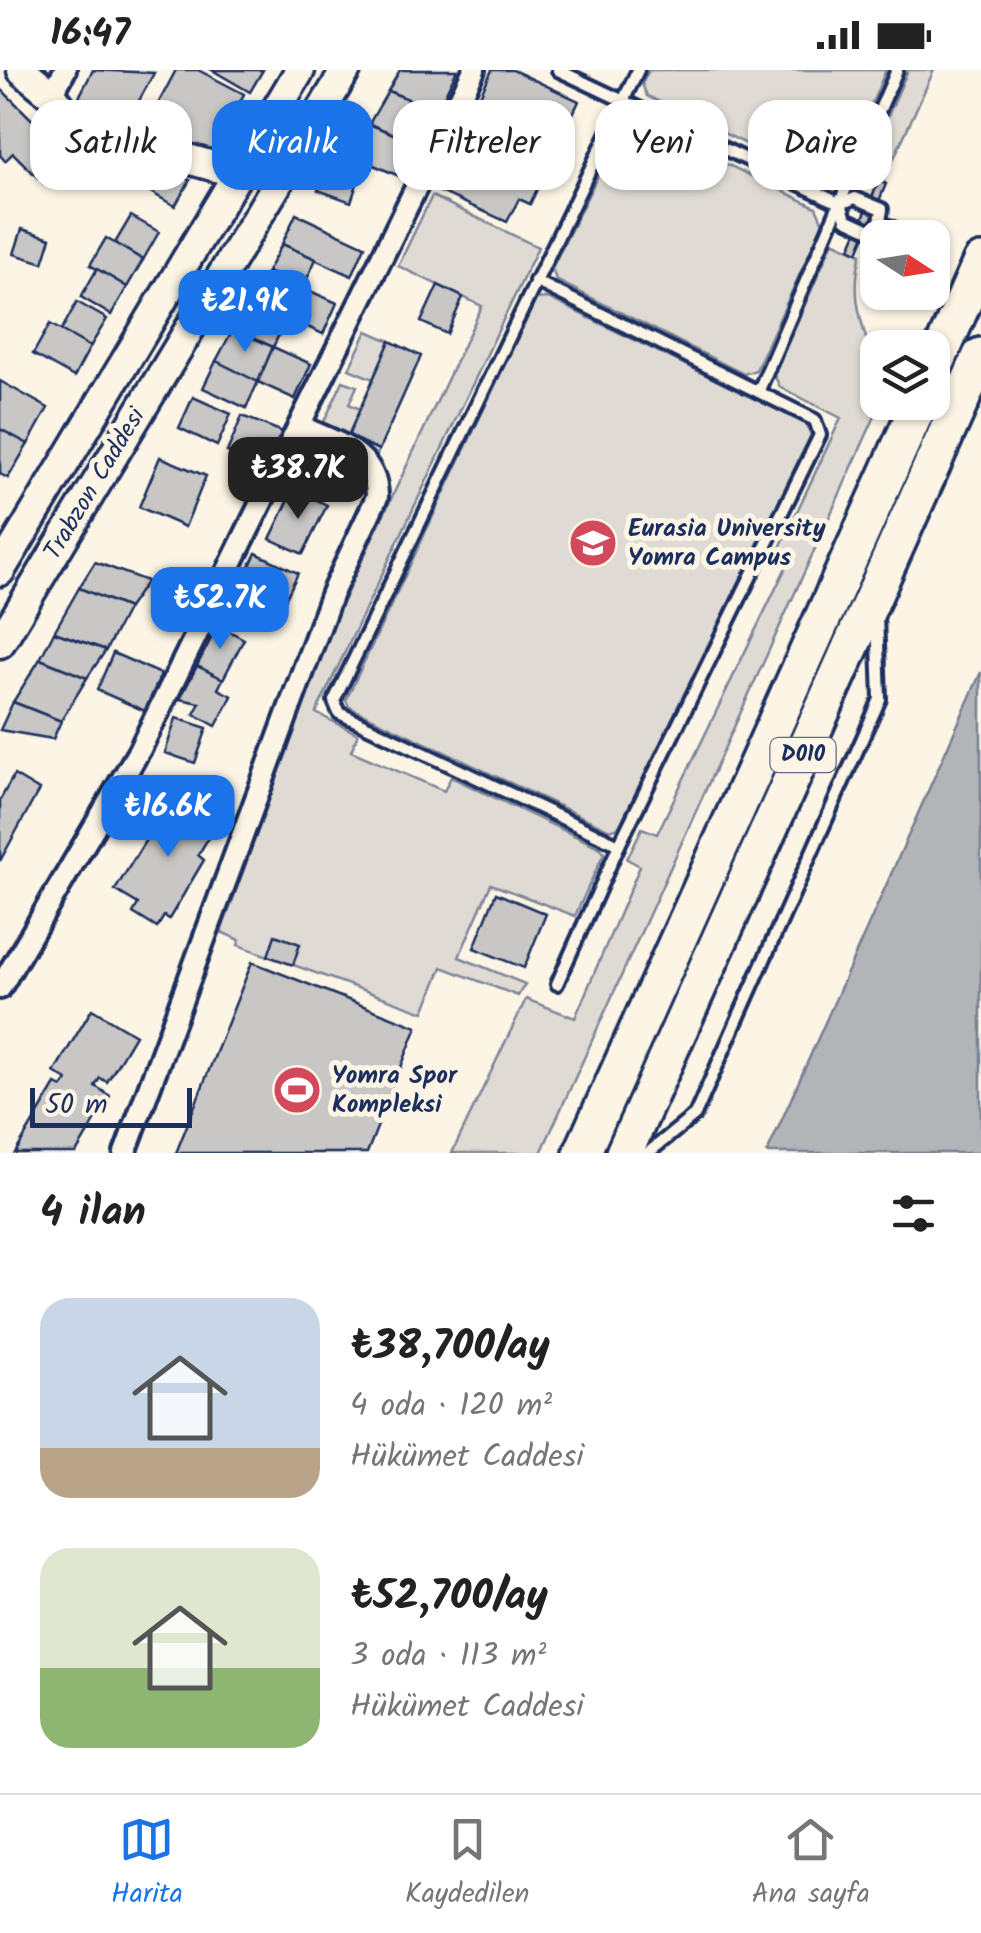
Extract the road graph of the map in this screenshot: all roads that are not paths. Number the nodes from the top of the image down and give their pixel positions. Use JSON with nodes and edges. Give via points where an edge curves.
{"nodes":[{"id":1,"x":22,"y":70,"type":"edge"},
{"id":2,"x":300,"y":70,"type":"edge"},
{"id":3,"x":346,"y":70,"type":"edge"},
{"id":4,"x":474,"y":70,"type":"edge"},
{"id":5,"x":558,"y":70,"type":"edge"},
{"id":6,"x":638,"y":70,"type":"edge"},
{"id":7,"x":897,"y":70,"type":"edge"},
{"id":8,"x":58,"y":82,"type":"edge"},
{"id":9,"x":282,"y":100,"type":"edge"},
{"id":10,"x":623,"y":100,"type":"joint"},
{"id":11,"x":728,"y":150,"type":"edge"},
{"id":12,"x":595,"y":158,"type":"edge"},
{"id":13,"x":212,"y":165,"type":"edge"},
{"id":14,"x":228,"y":190,"type":"edge"},
{"id":15,"x":841,"y":204,"type":"junction"},
{"id":16,"x":880,"y":220,"type":"edge"},
{"id":17,"x":860,"y":225,"type":"edge"},
{"id":18,"x":981,"y":262,"type":"edge"},
{"id":19,"x":535,"y":282,"type":"junction"},
{"id":20,"x":950,"y":332,"type":"edge"},
{"id":21,"x":981,"y":356,"type":"edge"},
{"id":22,"x":758,"y":390,"type":"junction"},
{"id":23,"x":912,"y":420,"type":"edge"},
{"id":24,"x":302,"y":427,"type":"junction"},
{"id":25,"x":0,"y":571,"type":"edge"},
{"id":26,"x":877,"y":591,"type":"junction"},
{"id":27,"x":0,"y":642,"type":"edge"},
{"id":28,"x":620,"y":845,"type":"junction"},
{"id":29,"x":557,"y":984,"type":"dead end"},
{"id":30,"x":0,"y":988,"type":"edge"},
{"id":31,"x":125,"y":1153,"type":"edge"},
{"id":32,"x":582,"y":1153,"type":"edge"},
{"id":33,"x":624,"y":1153,"type":"edge"},
{"id":34,"x":648,"y":1153,"type":"edge"}],
"edges":[{"from":1,"to":8,"type":"main road"},
{"from":2,"to":9,"type":"main road","name":"Trabzon Caddesi"},
{"from":3,"to":27,"type":"main road","name":"Trabzon Caddesi"},
{"from":4,"to":24,"type":"street"},
{"from":5,"to":10,"type":"lane"},
{"from":6,"to":10,"type":"lane"},
{"from":7,"to":15,"type":"lane"},
{"from":8,"to":13,"type":"main road","via":[[76,126]]},
{"from":11,"to":15,"type":"lane"},
{"from":12,"to":19,"type":"lane"},
{"from":14,"to":25,"type":"main road","name":"Trabzon Caddesi"},
{"from":15,"to":16,"type":"lane","via":[[855,198],[882,209]]},
{"from":15,"to":17,"type":"lane","via":[[846,219]]},
{"from":15,"to":22,"type":"lane"},
{"from":18,"to":20,"type":"highway"},
{"from":19,"to":22,"type":"lane"},
{"from":19,"to":28,"type":"lane","via":[[334,701],[340,714]]},
{"from":21,"to":26,"type":"highway","number":"D010"},
{"from":22,"to":28,"type":"lane","via":[[814,420],[820,434]]},
{"from":23,"to":32,"type":"highway","number":"D010"},
{"from":24,"to":30,"type":"street","via":[[140,749]]},
{"from":24,"to":31,"type":"street","via":[[366,461],[376,497],[332,592]]},
{"from":26,"to":33,"type":"highway","number":"D010"},
{"from":26,"to":34,"type":"lane","via":[[880,699],[695,1115]]},
{"from":28,"to":29,"type":"lane"}]}
